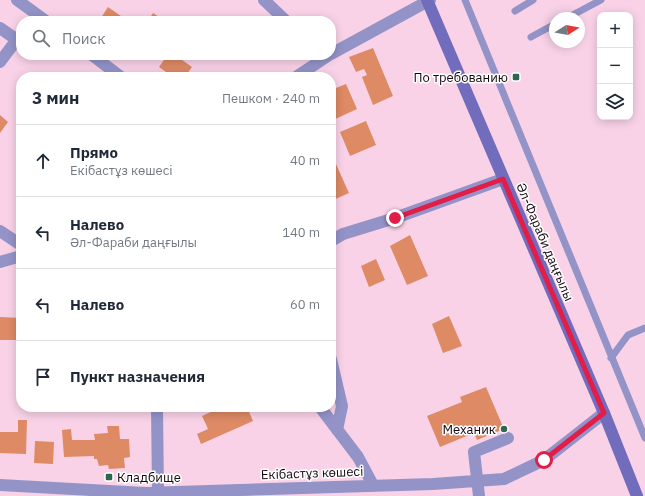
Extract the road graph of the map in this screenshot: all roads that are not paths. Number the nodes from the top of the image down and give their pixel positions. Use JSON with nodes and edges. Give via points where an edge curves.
{"nodes":[{"id":1,"x":17,"y":0,"type":"edge"},
{"id":2,"x":264,"y":0,"type":"edge"},
{"id":3,"x":428,"y":0,"type":"edge"},
{"id":4,"x":465,"y":0,"type":"edge"},
{"id":5,"x":533,"y":0,"type":"edge"},
{"id":6,"x":601,"y":0,"type":"edge"},
{"id":7,"x":515,"y":11,"type":"dead end"},
{"id":8,"x":578,"y":12,"type":"edge"},
{"id":9,"x":35,"y":16,"type":"edge"},
{"id":10,"x":281,"y":16,"type":"edge"},
{"id":11,"x":549,"y":27,"type":"edge"},
{"id":12,"x":0,"y":28,"type":"edge"},
{"id":13,"x":16,"y":36,"type":"edge"},
{"id":14,"x":531,"y":37,"type":"dead end"},
{"id":15,"x":16,"y":41,"type":"edge"},
{"id":16,"x":336,"y":52,"type":"edge"},
{"id":17,"x":99,"y":60,"type":"edge"},
{"id":18,"x":314,"y":60,"type":"edge"},
{"id":19,"x":0,"y":62,"type":"edge"},
{"id":20,"x":114,"y":72,"type":"edge"},
{"id":21,"x":301,"y":72,"type":"edge"},
{"id":22,"x":503,"y":179,"type":"junction"},
{"id":23,"x":0,"y":231,"type":"edge"},
{"id":24,"x":336,"y":238,"type":"edge"},
{"id":25,"x":16,"y":242,"type":"edge"},
{"id":26,"x":16,"y":257,"type":"edge"},
{"id":27,"x":0,"y":262,"type":"edge"},
{"id":28,"x":645,"y":328,"type":"edge"},
{"id":29,"x":611,"y":358,"type":"junction"},
{"id":30,"x":336,"y":380,"type":"edge"},
{"id":31,"x":156,"y":412,"type":"edge"},
{"id":32,"x":324,"y":412,"type":"edge"},
{"id":33,"x":604,"y":413,"type":"junction"},
{"id":34,"x":337,"y":430,"type":"junction"},
{"id":35,"x":508,"y":438,"type":"dead end"},
{"id":36,"x":645,"y":438,"type":"edge"},
{"id":37,"x":476,"y":480,"type":"junction"},
{"id":38,"x":0,"y":485,"type":"edge"},
{"id":39,"x":373,"y":485,"type":"junction"},
{"id":40,"x":158,"y":492,"type":"junction"},
{"id":41,"x":145,"y":495,"type":"edge"},
{"id":42,"x":479,"y":496,"type":"edge"},
{"id":43,"x":637,"y":496,"type":"edge"}],
"edges":[{"from":1,"to":9,"type":"street"},
{"from":2,"to":10,"type":"street"},
{"from":3,"to":16,"type":"street"},
{"from":3,"to":22,"type":"main road","name":"Әл-Фараби даңғылы"},
{"from":4,"to":29,"type":"lane"},
{"from":5,"to":7,"type":"lane"},
{"from":6,"to":8,"type":"lane"},
{"from":11,"to":14,"type":"lane"},
{"from":12,"to":13,"type":"street"},
{"from":15,"to":19,"type":"street"},
{"from":17,"to":20,"type":"street"},
{"from":18,"to":21,"type":"street"},
{"from":22,"to":24,"type":"street"},
{"from":22,"to":33,"type":"main road","name":"Әл-Фараби даңғылы"},
{"from":23,"to":25,"type":"street"},
{"from":26,"to":27,"type":"street"},
{"from":28,"to":29,"type":"lane","via":[[628,335]]},
{"from":29,"to":36,"type":"lane"},
{"from":30,"to":34,"type":"street","via":[[342,406]]},
{"from":31,"to":40,"type":"street"},
{"from":32,"to":34,"type":"street"},
{"from":33,"to":37,"type":"street","name":"Екібастұз көшесі","via":[[544,460],[504,479]]},
{"from":33,"to":43,"type":"main road","name":"Әл-Фараби даңғылы"},
{"from":34,"to":39,"type":"street","via":[[358,458]]},
{"from":35,"to":37,"type":"street","via":[[474,452]]},
{"from":37,"to":39,"type":"street","name":"Екібастұз көшесі"},
{"from":37,"to":42,"type":"street"},
{"from":38,"to":41,"type":"street","name":"Екібастұз көшесі"},
{"from":39,"to":40,"type":"street","name":"Екібастұз көшесі"},
{"from":40,"to":41,"type":"street","name":"Екібастұз көшесі"}]}
